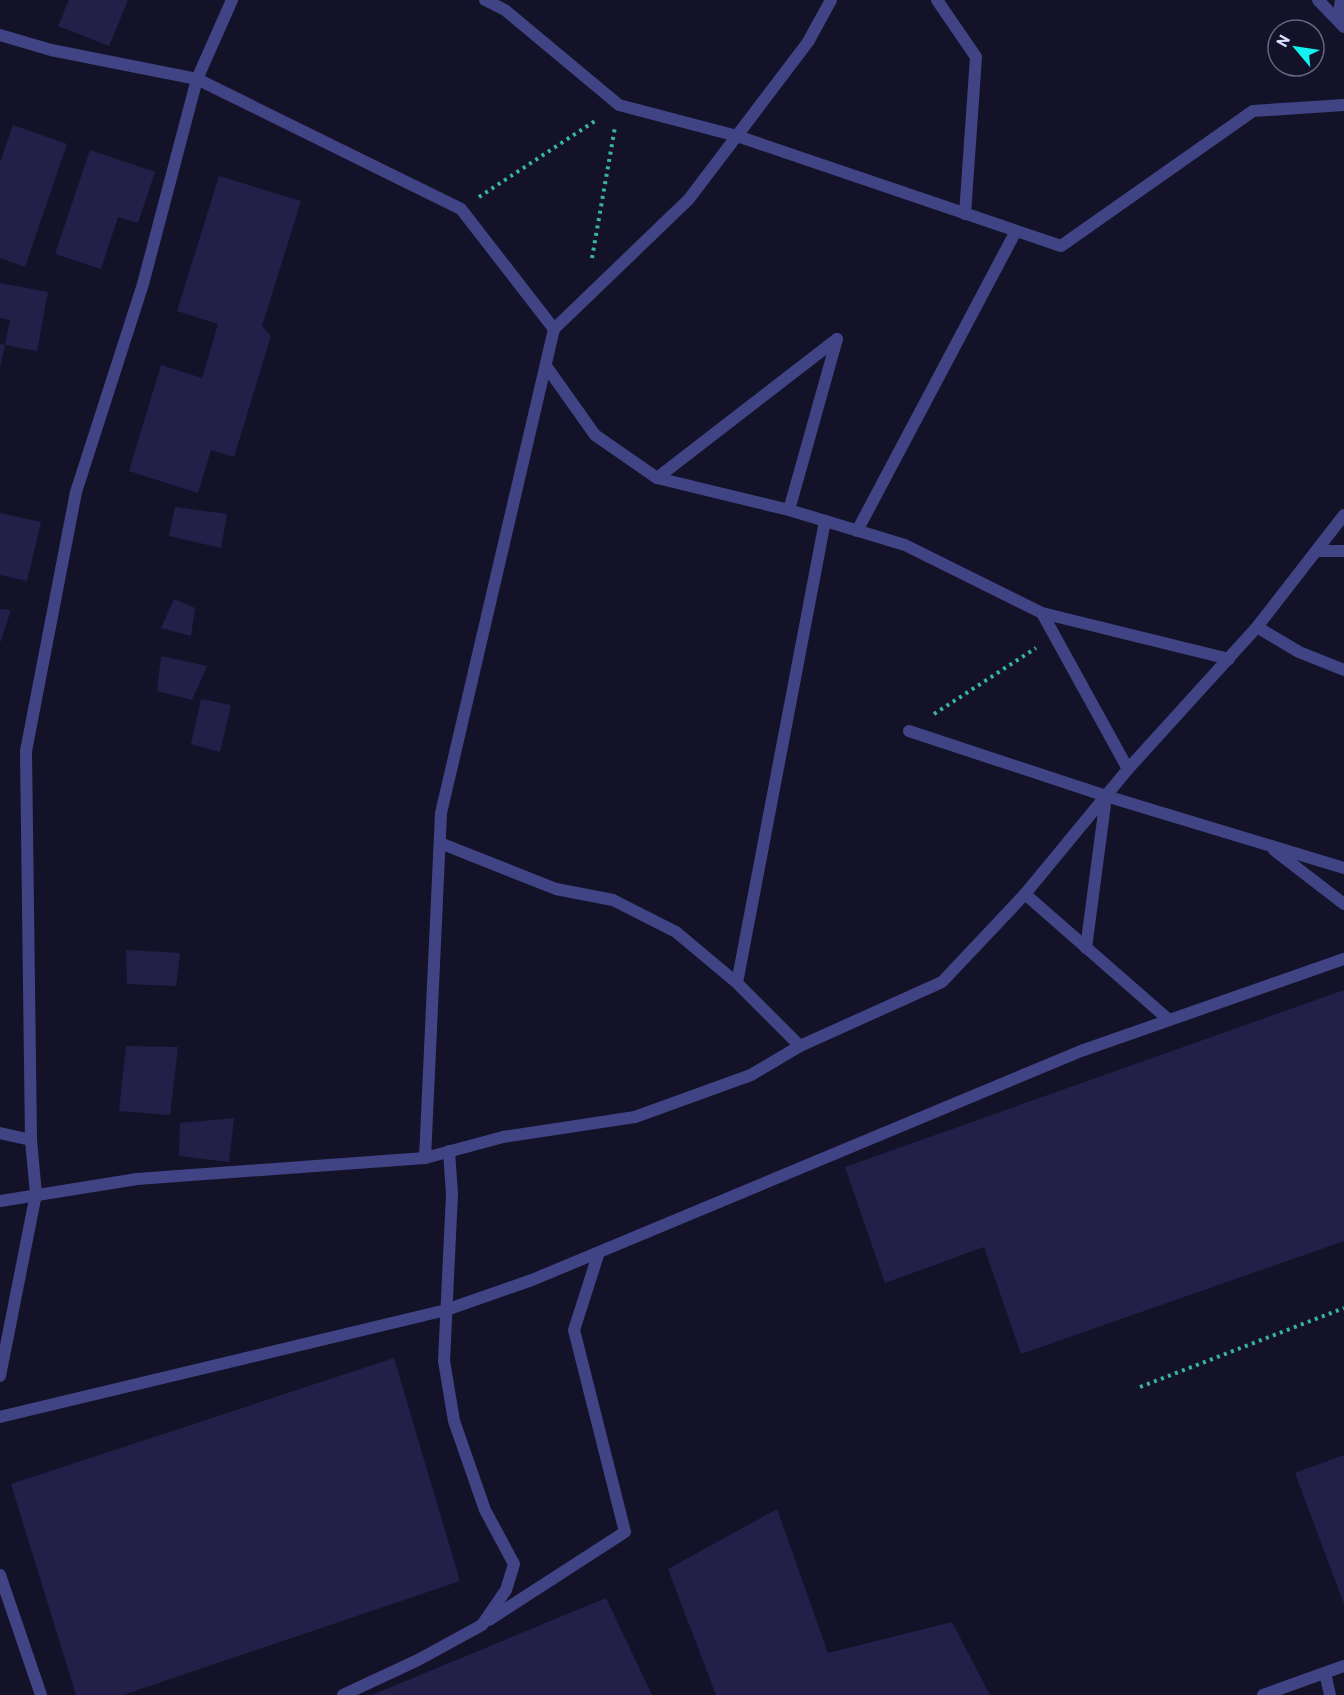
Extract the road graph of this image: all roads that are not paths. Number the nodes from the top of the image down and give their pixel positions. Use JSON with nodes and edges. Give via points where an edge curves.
{"nodes":[{"id":1,"x":232,"y":0,"type":"edge"},
{"id":2,"x":485,"y":0,"type":"edge"},
{"id":3,"x":831,"y":0,"type":"edge"},
{"id":4,"x":937,"y":0,"type":"edge"},
{"id":5,"x":1318,"y":0,"type":"edge"},
{"id":6,"x":1341,"y":0,"type":"edge"},
{"id":7,"x":1341,"y":24,"type":"edge"},
{"id":8,"x":0,"y":35,"type":"edge"},
{"id":9,"x":197,"y":79,"type":"junction"},
{"id":10,"x":1344,"y":105,"type":"edge"},
{"id":11,"x":737,"y":136,"type":"junction"},
{"id":12,"x":965,"y":214,"type":"junction"},
{"id":13,"x":1016,"y":231,"type":"junction"},
{"id":14,"x":554,"y":329,"type":"junction"},
{"id":15,"x":546,"y":366,"type":"junction"},
{"id":16,"x":657,"y":478,"type":"junction"},
{"id":17,"x":789,"y":510,"type":"junction"},
{"id":18,"x":1344,"y":515,"type":"edge"},
{"id":19,"x":825,"y":521,"type":"junction"},
{"id":20,"x":857,"y":531,"type":"junction"},
{"id":21,"x":1319,"y":551,"type":"junction"},
{"id":22,"x":1344,"y":551,"type":"edge"},
{"id":23,"x":1042,"y":613,"type":"junction"},
{"id":24,"x":1257,"y":627,"type":"junction"},
{"id":25,"x":1229,"y":658,"type":"junction"},
{"id":26,"x":1344,"y":670,"type":"edge"},
{"id":27,"x":909,"y":731,"type":"road end"},
{"id":28,"x":1128,"y":770,"type":"junction"},
{"id":29,"x":1106,"y":796,"type":"junction"},
{"id":30,"x":440,"y":843,"type":"junction"},
{"id":31,"x":1267,"y":844,"type":"junction"},
{"id":32,"x":1344,"y":868,"type":"edge"},
{"id":33,"x":1025,"y":894,"type":"junction"},
{"id":34,"x":1344,"y":904,"type":"edge"},
{"id":35,"x":1086,"y":948,"type":"junction"},
{"id":36,"x":1344,"y":959,"type":"edge"},
{"id":37,"x":737,"y":982,"type":"junction"},
{"id":38,"x":1169,"y":1020,"type":"junction"},
{"id":39,"x":800,"y":1046,"type":"junction"},
{"id":40,"x":0,"y":1133,"type":"edge"},
{"id":41,"x":31,"y":1140,"type":"junction"},
{"id":42,"x":449,"y":1151,"type":"junction"},
{"id":43,"x":425,"y":1158,"type":"junction"},
{"id":44,"x":36,"y":1194,"type":"junction"},
{"id":45,"x":0,"y":1201,"type":"edge"},
{"id":46,"x":598,"y":1252,"type":"junction"},
{"id":47,"x":446,"y":1310,"type":"junction"},
{"id":48,"x":0,"y":1376,"type":"edge"},
{"id":49,"x":0,"y":1417,"type":"edge"},
{"id":50,"x":0,"y":1575,"type":"edge"},
{"id":51,"x":482,"y":1624,"type":"junction"},
{"id":52,"x":1344,"y":1666,"type":"edge"},
{"id":53,"x":1325,"y":1673,"type":"junction"},
{"id":54,"x":40,"y":1695,"type":"edge"},
{"id":55,"x":344,"y":1695,"type":"edge"},
{"id":56,"x":1263,"y":1695,"type":"edge"},
{"id":57,"x":1330,"y":1695,"type":"edge"}],
"edges":[{"from":1,"to":9,"type":"street"},
{"from":2,"to":11,"type":"street","via":[[505,10],[619,105]]},
{"from":3,"to":11,"type":"street","via":[[808,42]]},
{"from":4,"to":12,"type":"street","via":[[975,57]]},
{"from":5,"to":7,"type":"street"},
{"from":6,"to":7,"type":"street"},
{"from":8,"to":9,"type":"street","via":[[51,50]]},
{"from":9,"to":14,"type":"street","via":[[461,209]]},
{"from":9,"to":41,"type":"street","via":[[143,284],[76,492],[26,751]]},
{"from":10,"to":13,"type":"street","via":[[1253,111],[1061,246]]},
{"from":11,"to":12,"type":"street"},
{"from":11,"to":14,"type":"street","via":[[688,199]]},
{"from":12,"to":13,"type":"street"},
{"from":13,"to":20,"type":"street"},
{"from":14,"to":15,"type":"street"},
{"from":15,"to":16,"type":"street","via":[[595,435]]},
{"from":15,"to":30,"type":"street","via":[[441,813]]},
{"from":16,"to":17,"type":"street"},
{"from":16,"to":17,"type":"street","via":[[837,339]]},
{"from":17,"to":19,"type":"street"},
{"from":18,"to":21,"type":"street"},
{"from":19,"to":20,"type":"street"},
{"from":19,"to":37,"type":"street"},
{"from":20,"to":23,"type":"street","via":[[905,545]]},
{"from":21,"to":22,"type":"street"},
{"from":21,"to":24,"type":"street"},
{"from":23,"to":25,"type":"street"},
{"from":23,"to":28,"type":"street"},
{"from":24,"to":25,"type":"street"},
{"from":24,"to":26,"type":"street","via":[[1299,652]]},
{"from":25,"to":28,"type":"street"},
{"from":27,"to":29,"type":"street"},
{"from":28,"to":29,"type":"street"},
{"from":29,"to":31,"type":"street"},
{"from":29,"to":33,"type":"street"},
{"from":29,"to":35,"type":"street"},
{"from":30,"to":37,"type":"street","via":[[556,889],[613,900],[676,932]]},
{"from":30,"to":43,"type":"street"},
{"from":31,"to":32,"type":"street"},
{"from":31,"to":34,"type":"street"},
{"from":33,"to":35,"type":"street"},
{"from":33,"to":39,"type":"street","via":[[942,982]]},
{"from":35,"to":38,"type":"street"},
{"from":36,"to":38,"type":"street"},
{"from":37,"to":39,"type":"street"},
{"from":38,"to":46,"type":"street","via":[[1081,1051]]},
{"from":39,"to":42,"type":"street","via":[[751,1075],[635,1118],[503,1137]]},
{"from":40,"to":41,"type":"street"},
{"from":41,"to":44,"type":"street"},
{"from":42,"to":43,"type":"street"},
{"from":42,"to":47,"type":"street","via":[[452,1194]]},
{"from":43,"to":44,"type":"street","via":[[137,1179]]},
{"from":44,"to":45,"type":"street"},
{"from":44,"to":48,"type":"street"},
{"from":46,"to":47,"type":"street"},
{"from":46,"to":51,"type":"street","via":[[574,1330],[625,1532]]},
{"from":47,"to":49,"type":"street"},
{"from":47,"to":51,"type":"street","via":[[444,1361],[454,1421],[485,1510],[514,1564],[506,1590]]},
{"from":50,"to":54,"type":"street"},
{"from":51,"to":55,"type":"street"},
{"from":52,"to":53,"type":"street"},
{"from":53,"to":56,"type":"street"},
{"from":53,"to":57,"type":"street"}]}
